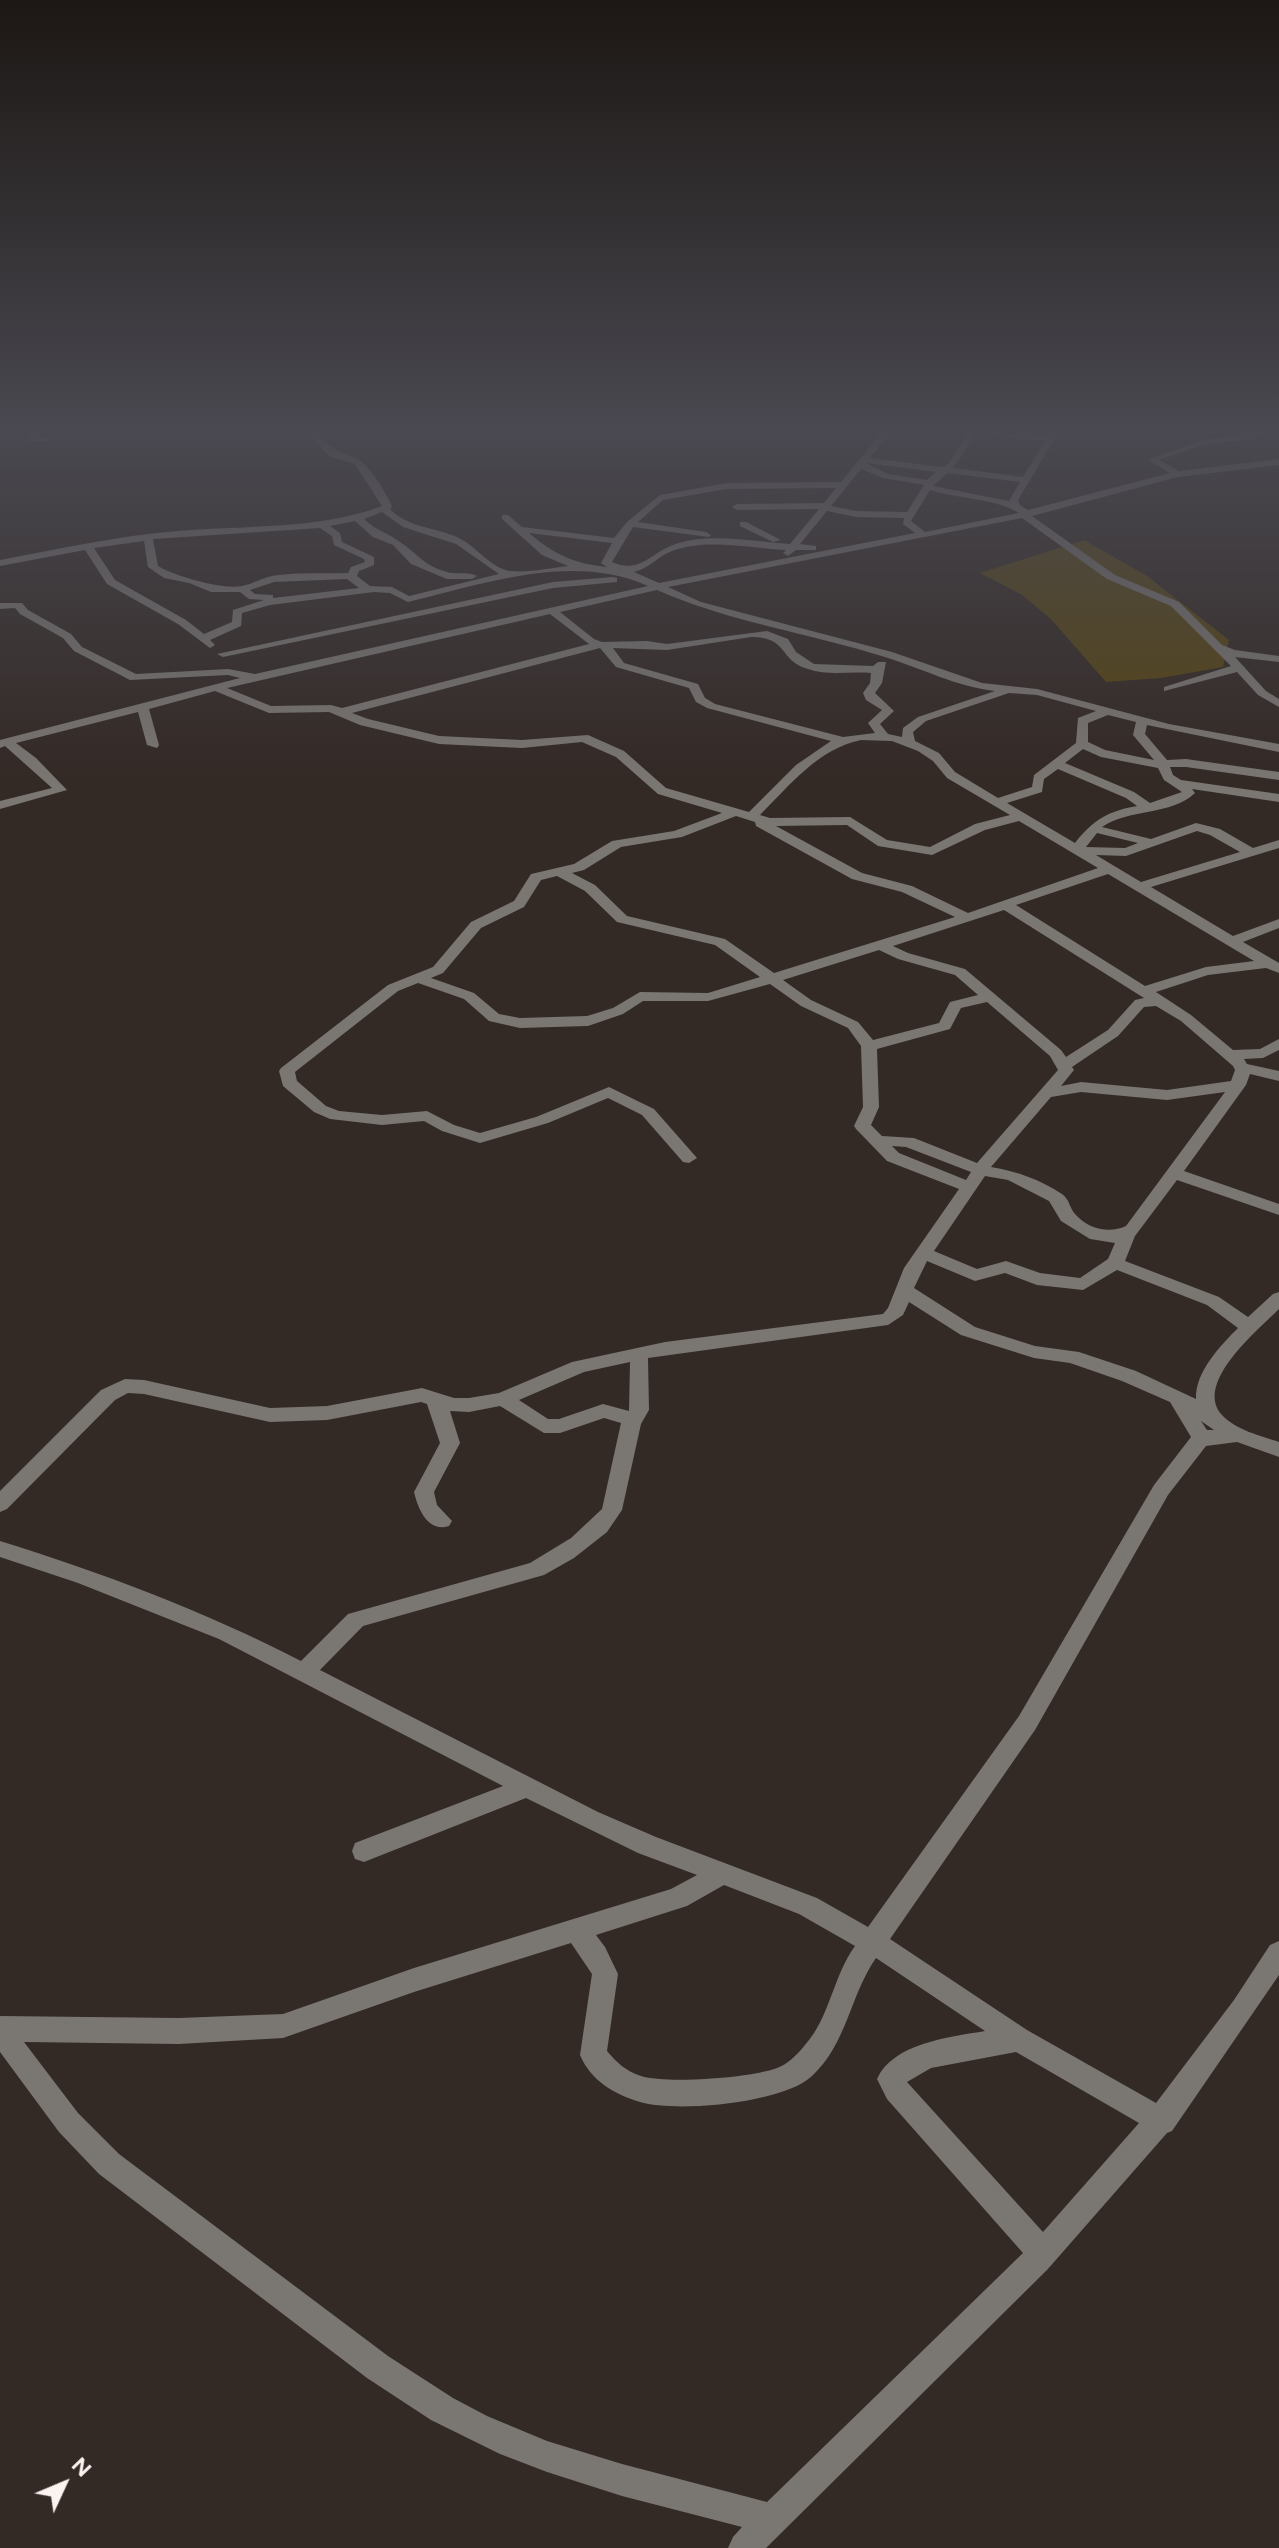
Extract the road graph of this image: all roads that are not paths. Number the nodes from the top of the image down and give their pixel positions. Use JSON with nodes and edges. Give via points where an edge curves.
{"nodes":[{"id":1,"x":95,"y":547,"type":"edge"},
{"id":2,"x":150,"y":547,"type":"edge"},
{"id":3,"x":345,"y":547,"type":"edge"},
{"id":4,"x":401,"y":547,"type":"edge"},
{"id":5,"x":467,"y":547,"type":"edge"},
{"id":6,"x":539,"y":547,"type":"edge"},
{"id":7,"x":613,"y":547,"type":"edge"},
{"id":8,"x":676,"y":547,"type":"edge"},
{"id":9,"x":792,"y":547,"type":"edge"},
{"id":10,"x":821,"y":547,"type":"edge"},
{"id":11,"x":861,"y":547,"type":"edge"},
{"id":12,"x":1072,"y":547,"type":"edge"},
{"id":13,"x":89,"y":548,"type":"junction"},
{"id":14,"x":855,"y":548,"type":"junction"},
{"id":15,"x":783,"y":559,"type":"junction"},
{"id":16,"x":0,"y":563,"type":"edge"},
{"id":17,"x":582,"y":568,"type":"junction"},
{"id":18,"x":620,"y":571,"type":"junction"},
{"id":19,"x":515,"y":574,"type":"junction"},
{"id":20,"x":352,"y":576,"type":"junction"},
{"id":21,"x":636,"y":578,"type":"junction"},
{"id":22,"x":487,"y":579,"type":"junction"},
{"id":23,"x":656,"y":587,"type":"junction"},
{"id":24,"x":242,"y":589,"type":"junction"},
{"id":25,"x":368,"y":590,"type":"junction"},
{"id":26,"x":528,"y":591,"type":"junction"},
{"id":27,"x":279,"y":601,"type":"junction"},
{"id":28,"x":0,"y":606,"type":"edge"},
{"id":29,"x":554,"y":612,"type":"junction"},
{"id":30,"x":541,"y":615,"type":"junction"},
{"id":31,"x":202,"y":639,"type":"junction"},
{"id":32,"x":602,"y":645,"type":"junction"},
{"id":33,"x":1223,"y":650,"type":"junction"},
{"id":34,"x":223,"y":654,"type":"junction"},
{"id":35,"x":905,"y":659,"type":"junction"},
{"id":36,"x":1279,"y":659,"type":"edge"},
{"id":37,"x":1240,"y":667,"type":"junction"},
{"id":38,"x":877,"y":670,"type":"junction"},
{"id":39,"x":260,"y":676,"type":"junction"},
{"id":40,"x":217,"y":688,"type":"junction"},
{"id":41,"x":1015,"y":689,"type":"junction"},
{"id":42,"x":1168,"y":689,"type":"dead end"},
{"id":43,"x":1279,"y":704,"type":"edge"},
{"id":44,"x":143,"y":708,"type":"junction"},
{"id":45,"x":341,"y":712,"type":"junction"},
{"id":46,"x":1104,"y":712,"type":"junction"},
{"id":47,"x":1142,"y":721,"type":"junction"},
{"id":48,"x":883,"y":735,"type":"junction"},
{"id":49,"x":846,"y":741,"type":"junction"},
{"id":50,"x":3,"y":743,"type":"edge"},
{"id":51,"x":909,"y":743,"type":"junction"},
{"id":52,"x":1082,"y":744,"type":"junction"},
{"id":53,"x":153,"y":745,"type":"dead end"},
{"id":54,"x":1279,"y":748,"type":"edge"},
{"id":55,"x":1057,"y":764,"type":"junction"},
{"id":56,"x":1165,"y":764,"type":"junction"},
{"id":57,"x":1279,"y":776,"type":"edge"},
{"id":58,"x":1178,"y":783,"type":"junction"},
{"id":59,"x":1279,"y":798,"type":"edge"},
{"id":60,"x":997,"y":802,"type":"junction"},
{"id":61,"x":0,"y":805,"type":"edge"},
{"id":62,"x":1146,"y":806,"type":"junction"},
{"id":63,"x":733,"y":813,"type":"junction"},
{"id":64,"x":1022,"y":816,"type":"junction"},
{"id":65,"x":753,"y":819,"type":"junction"},
{"id":66,"x":1094,"y":829,"type":"junction"},
{"id":67,"x":1153,"y":843,"type":"junction"},
{"id":68,"x":1279,"y":844,"type":"edge"},
{"id":69,"x":1080,"y":850,"type":"junction"},
{"id":70,"x":1251,"y":852,"type":"junction"},
{"id":71,"x":1111,"y":868,"type":"junction"},
{"id":72,"x":558,"y":871,"type":"junction"},
{"id":73,"x":1141,"y":886,"type":"junction"},
{"id":74,"x":1006,"y":905,"type":"junction"},
{"id":75,"x":967,"y":918,"type":"junction"},
{"id":76,"x":1279,"y":923,"type":"edge"},
{"id":77,"x":1232,"y":941,"type":"junction"},
{"id":78,"x":879,"y":944,"type":"junction"},
{"id":79,"x":1274,"y":966,"type":"edge"},
{"id":80,"x":771,"y":977,"type":"junction"},
{"id":81,"x":418,"y":978,"type":"junction"},
{"id":82,"x":1145,"y":991,"type":"junction"},
{"id":83,"x":989,"y":997,"type":"junction"},
{"id":84,"x":1161,"y":1001,"type":"junction"},
{"id":85,"x":1279,"y":1044,"type":"edge"},
{"id":86,"x":869,"y":1046,"type":"junction"},
{"id":87,"x":1236,"y":1061,"type":"junction"},
{"id":88,"x":1065,"y":1065,"type":"junction"},
{"id":89,"x":1279,"y":1076,"type":"edge"},
{"id":90,"x":1238,"y":1085,"type":"junction"},
{"id":91,"x":1047,"y":1093,"type":"junction"},
{"id":92,"x":876,"y":1141,"type":"junction"},
{"id":93,"x":689,"y":1158,"type":"dead end"},
{"id":94,"x":981,"y":1170,"type":"junction"},
{"id":95,"x":1174,"y":1173,"type":"junction"},
{"id":96,"x":969,"y":1187,"type":"junction"},
{"id":97,"x":1279,"y":1210,"type":"edge"},
{"id":98,"x":1126,"y":1235,"type":"junction"},
{"id":99,"x":924,"y":1253,"type":"junction"},
{"id":100,"x":1115,"y":1263,"type":"junction"},
{"id":101,"x":905,"y":1291,"type":"junction"},
{"id":102,"x":1279,"y":1298,"type":"edge"},
{"id":103,"x":1251,"y":1328,"type":"junction"},
{"id":104,"x":639,"y":1354,"type":"junction"},
{"id":105,"x":435,"y":1399,"type":"junction"},
{"id":106,"x":503,"y":1399,"type":"junction"},
{"id":107,"x":632,"y":1419,"type":"junction"},
{"id":108,"x":1209,"y":1430,"type":"junction"},
{"id":109,"x":1279,"y":1450,"type":"edge"},
{"id":110,"x":0,"y":1504,"type":"edge"},
{"id":111,"x":442,"y":1521,"type":"dead end"},
{"id":112,"x":0,"y":1549,"type":"edge"},
{"id":113,"x":304,"y":1672,"type":"junction"},
{"id":114,"x":526,"y":1788,"type":"junction"},
{"id":115,"x":364,"y":1851,"type":"dead end"},
{"id":116,"x":723,"y":1873,"type":"junction"},
{"id":117,"x":576,"y":1930,"type":"junction"},
{"id":118,"x":874,"y":1943,"type":"junction"},
{"id":119,"x":1279,"y":1953,"type":"edge"},
{"id":120,"x":0,"y":2030,"type":"edge"},
{"id":121,"x":1018,"y":2039,"type":"junction"},
{"id":122,"x":1162,"y":2121,"type":"junction"},
{"id":123,"x":1042,"y":2253,"type":"junction"},
{"id":124,"x":772,"y":2519,"type":"junction"},
{"id":125,"x":744,"y":2548,"type":"edge"}],
"edges":[{"from":1,"to":13,"type":"street"},
{"from":2,"to":24,"type":"street","via":[[153,567],[164,574],[215,590]]},
{"from":3,"to":20,"type":"street","via":[[371,559]]},
{"from":4,"to":22,"type":"street","via":[[415,562],[447,576]]},
{"from":5,"to":19,"type":"street","via":[[492,569]]},
{"from":6,"to":17,"type":"street"},
{"from":7,"to":18,"type":"street","via":[[606,563]]},
{"from":8,"to":18,"type":"street","via":[[644,566]]},
{"from":9,"to":15,"type":"street"},
{"from":10,"to":14,"type":"street"},
{"from":11,"to":14,"type":"street"},
{"from":12,"to":33,"type":"street","via":[[1111,577],[1175,604]]},
{"from":13,"to":16,"type":"street"},
{"from":13,"to":31,"type":"street","via":[[111,582]]},
{"from":14,"to":15,"type":"street"},
{"from":15,"to":23,"type":"street"},
{"from":17,"to":18,"type":"street"},
{"from":17,"to":19,"type":"street"},
{"from":18,"to":21,"type":"street"},
{"from":19,"to":22,"type":"street"},
{"from":19,"to":26,"type":"street"},
{"from":20,"to":24,"type":"street","via":[[273,579]]},
{"from":20,"to":25,"type":"street"},
{"from":21,"to":23,"type":"street"},
{"from":21,"to":26,"type":"street"},
{"from":22,"to":25,"type":"street","via":[[408,599],[388,589]]},
{"from":23,"to":29,"type":"street"},
{"from":23,"to":35,"type":"street","via":[[715,610]]},
{"from":24,"to":27,"type":"street","via":[[253,597]]},
{"from":25,"to":27,"type":"street"},
{"from":26,"to":30,"type":"street","via":[[545,609]]},
{"from":26,"to":34,"type":"street"},
{"from":27,"to":31,"type":"street","via":[[241,610],[237,624]]},
{"from":28,"to":39,"type":"street","via":[[18,605],[78,649],[134,678],[228,672]]},
{"from":29,"to":30,"type":"street"},
{"from":29,"to":32,"type":"street"},
{"from":30,"to":39,"type":"street"},
{"from":31,"to":34,"type":"street"},
{"from":32,"to":38,"type":"street","via":[[667,647],[767,634],[784,641],[808,666]]},
{"from":32,"to":45,"type":"street"},
{"from":32,"to":49,"type":"street","via":[[620,665],[694,686],[700,700],[711,706]]},
{"from":33,"to":36,"type":"street"},
{"from":33,"to":37,"type":"street"},
{"from":34,"to":39,"type":"street"},
{"from":35,"to":38,"type":"street"},
{"from":35,"to":41,"type":"street","via":[[980,686]]},
{"from":37,"to":42,"type":"street"},
{"from":37,"to":43,"type":"street"},
{"from":38,"to":48,"type":"street","via":[[869,696],[888,711],[874,723]]},
{"from":39,"to":40,"type":"street"},
{"from":40,"to":44,"type":"street"},
{"from":40,"to":45,"type":"street","via":[[272,710]]},
{"from":41,"to":46,"type":"street"},
{"from":41,"to":51,"type":"street","via":[[922,719],[907,731]]},
{"from":44,"to":50,"type":"street"},
{"from":44,"to":53,"type":"street"},
{"from":45,"to":63,"type":"street","via":[[439,740],[522,744],[587,739],[620,754],[657,788]]},
{"from":46,"to":47,"type":"street"},
{"from":46,"to":52,"type":"street","via":[[1082,721]]},
{"from":47,"to":54,"type":"street"},
{"from":47,"to":56,"type":"street","via":[[1139,735]]},
{"from":48,"to":49,"type":"street"},
{"from":48,"to":51,"type":"street"},
{"from":49,"to":65,"type":"street","via":[[817,754]]},
{"from":50,"to":61,"type":"street","via":[[32,761],[61,790]]},
{"from":51,"to":60,"type":"street"},
{"from":52,"to":55,"type":"street"},
{"from":52,"to":56,"type":"street","via":[[1101,753]]},
{"from":55,"to":60,"type":"street","via":[[1036,781],[1038,789]]},
{"from":55,"to":62,"type":"street"},
{"from":56,"to":57,"type":"street"},
{"from":56,"to":58,"type":"street","via":[[1166,776]]},
{"from":58,"to":59,"type":"street"},
{"from":58,"to":62,"type":"street","via":[[1188,791],[1186,796]]},
{"from":60,"to":64,"type":"street"},
{"from":62,"to":66,"type":"street"},
{"from":63,"to":65,"type":"street"},
{"from":63,"to":72,"type":"street","via":[[677,834],[618,843],[583,865]]},
{"from":64,"to":65,"type":"street","via":[[980,827],[932,851],[883,843],[850,821]]},
{"from":64,"to":69,"type":"street"},
{"from":65,"to":75,"type":"street","via":[[850,873],[907,889]]},
{"from":66,"to":67,"type":"street"},
{"from":66,"to":69,"type":"street"},
{"from":67,"to":69,"type":"street","via":[[1126,852]]},
{"from":67,"to":70,"type":"street","via":[[1201,827]]},
{"from":68,"to":70,"type":"street"},
{"from":69,"to":71,"type":"street"},
{"from":70,"to":73,"type":"street"},
{"from":71,"to":73,"type":"street"},
{"from":71,"to":74,"type":"street"},
{"from":72,"to":80,"type":"street","via":[[590,888],[622,919],[710,938]]},
{"from":72,"to":81,"type":"street","via":[[536,877],[519,904],[476,925],[441,967]]},
{"from":73,"to":77,"type":"street"},
{"from":74,"to":75,"type":"street"},
{"from":74,"to":82,"type":"street"},
{"from":75,"to":78,"type":"street"},
{"from":76,"to":77,"type":"street"},
{"from":77,"to":79,"type":"street"},
{"from":78,"to":80,"type":"street"},
{"from":78,"to":83,"type":"street","via":[[954,969]]},
{"from":79,"to":82,"type":"street","via":[[1206,971]]},
{"from":80,"to":81,"type":"street","via":[[708,997],[640,996],[588,1021],[520,1023],[494,1018],[469,996]]},
{"from":80,"to":86,"type":"street","via":[[806,1003],[847,1020]]},
{"from":81,"to":93,"type":"street","via":[[393,988],[291,1067],[289,1083],[336,1116],[427,1116],[480,1138],[609,1092],[648,1112]]},
{"from":82,"to":84,"type":"street"},
{"from":83,"to":86,"type":"street","via":[[955,1005],[945,1026]]},
{"from":83,"to":88,"type":"street"},
{"from":84,"to":87,"type":"street"},
{"from":84,"to":88,"type":"street","via":[[1140,1003],[1113,1033]]},
{"from":85,"to":87,"type":"street"},
{"from":86,"to":92,"type":"street","via":[[871,1107],[862,1126]]},
{"from":87,"to":89,"type":"street"},
{"from":87,"to":90,"type":"street"},
{"from":88,"to":91,"type":"street","via":[[1063,1076]]},
{"from":90,"to":91,"type":"street","via":[[1167,1095],[1081,1087]]},
{"from":90,"to":95,"type":"street"},
{"from":91,"to":94,"type":"street"},
{"from":92,"to":94,"type":"street","via":[[908,1142]]},
{"from":92,"to":96,"type":"street","via":[[897,1159]]},
{"from":94,"to":96,"type":"street"},
{"from":94,"to":98,"type":"street","via":[[1008,1174],[1055,1197],[1067,1217],[1096,1235]]},
{"from":95,"to":97,"type":"street"},
{"from":95,"to":98,"type":"street"},
{"from":96,"to":99,"type":"street"},
{"from":98,"to":100,"type":"street"},
{"from":99,"to":100,"type":"street","via":[[975,1275],[1006,1267],[1037,1279],[1083,1284]]},
{"from":99,"to":101,"type":"street"},
{"from":100,"to":103,"type":"street","via":[[1213,1301]]},
{"from":101,"to":104,"type":"street","via":[[893,1315],[879,1322]]},
{"from":101,"to":108,"type":"street","via":[[968,1331],[1034,1352],[1072,1357],[1177,1397]]},
{"from":102,"to":103,"type":"street"},
{"from":103,"to":108,"type":"street","via":[[1205,1382]]},
{"from":104,"to":106,"type":"street","via":[[579,1367]]},
{"from":104,"to":107,"type":"street","via":[[639,1410]]},
{"from":105,"to":106,"type":"street","via":[[459,1405]]},
{"from":105,"to":110,"type":"street","via":[[416,1395],[327,1413],[270,1415],[125,1386],[108,1395]]},
{"from":105,"to":111,"type":"street","via":[[452,1438],[424,1492],[428,1508]]},
{"from":106,"to":107,"type":"street","via":[[544,1426],[603,1411]]},
{"from":107,"to":113,"type":"street","via":[[605,1522],[536,1569],[356,1620]]},
{"from":108,"to":109,"type":"street"},
{"from":108,"to":118,"type":"street","via":[[1161,1490],[1027,1723]]},
{"from":112,"to":113,"type":"street","via":[[188,1617]]},
{"from":113,"to":114,"type":"street"},
{"from":114,"to":115,"type":"street"},
{"from":114,"to":116,"type":"street","via":[[647,1845]]},
{"from":116,"to":117,"type":"street","via":[[678,1898]]},
{"from":116,"to":118,"type":"street","via":[[808,1906]]},
{"from":117,"to":118,"type":"street","via":[[605,1974],[593,2055],[611,2076],[643,2090],[753,2087],[801,2069],[830,2031],[851,1977]]},
{"from":117,"to":120,"type":"street","via":[[283,2026]]},
{"from":118,"to":121,"type":"street"},
{"from":119,"to":122,"type":"street"},
{"from":120,"to":124,"type":"street","via":[[113,2168],[364,2360],[476,2427],[545,2456]]},
{"from":121,"to":122,"type":"street"},
{"from":121,"to":123,"type":"street","via":[[937,2053],[891,2079]]},
{"from":122,"to":123,"type":"street"},
{"from":123,"to":124,"type":"street"},
{"from":124,"to":125,"type":"street"}]}
